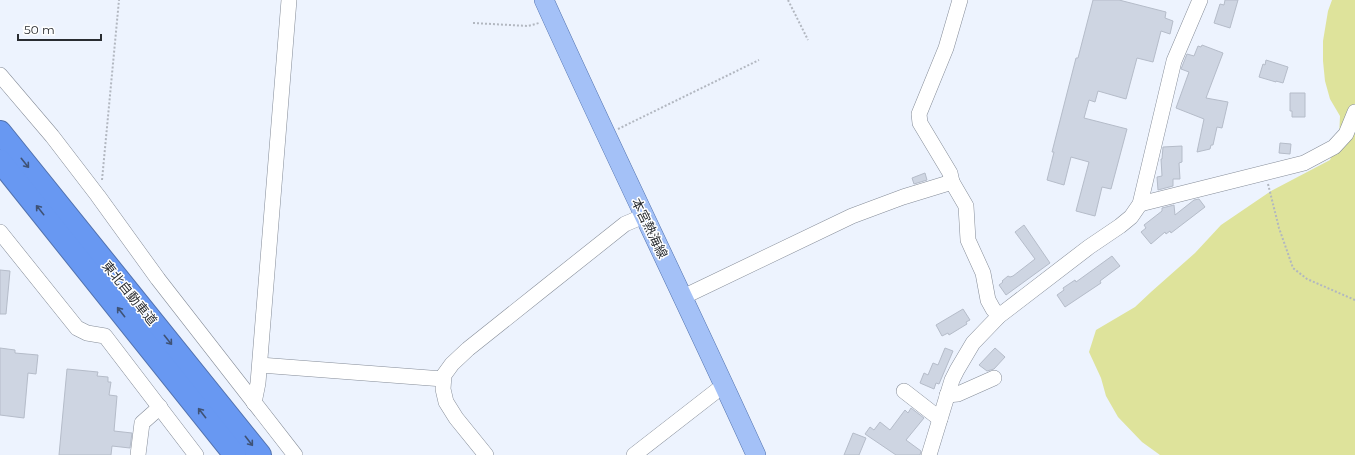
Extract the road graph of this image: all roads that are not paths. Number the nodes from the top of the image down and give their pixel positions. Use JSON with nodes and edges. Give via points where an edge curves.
{"nodes":[{"id":1,"x":289,"y":0,"type":"edge"},
{"id":2,"x":960,"y":0,"type":"edge"},
{"id":3,"x":1200,"y":0,"type":"edge"},
{"id":4,"x":548,"y":8,"type":"edge"},
{"id":5,"x":0,"y":75,"type":"edge"},
{"id":6,"x":1355,"y":112,"type":"edge"},
{"id":7,"x":0,"y":132,"type":"edge"},
{"id":8,"x":0,"y":162,"type":"edge"},
{"id":9,"x":952,"y":182,"type":"junction"},
{"id":10,"x":1140,"y":204,"type":"junction"},
{"id":11,"x":644,"y":216,"type":"junction"},
{"id":12,"x":0,"y":232,"type":"edge"},
{"id":13,"x":683,"y":297,"type":"junction"},
{"id":14,"x":999,"y":316,"type":"junction"},
{"id":15,"x":260,"y":365,"type":"junction"},
{"id":16,"x":994,"y":378,"type":"dead end"},
{"id":17,"x":443,"y":379,"type":"junction"},
{"id":18,"x":724,"y":385,"type":"junction"},
{"id":19,"x":904,"y":391,"type":"dead end"},
{"id":20,"x":947,"y":395,"type":"junction"},
{"id":21,"x":254,"y":403,"type":"junction"},
{"id":22,"x":160,"y":407,"type":"junction"},
{"id":23,"x":940,"y":419,"type":"junction"},
{"id":24,"x":138,"y":455,"type":"edge"},
{"id":25,"x":196,"y":455,"type":"edge"},
{"id":26,"x":235,"y":455,"type":"edge"},
{"id":27,"x":260,"y":455,"type":"edge"},
{"id":28,"x":295,"y":455,"type":"edge"},
{"id":29,"x":486,"y":455,"type":"edge"},
{"id":30,"x":634,"y":455,"type":"edge"},
{"id":31,"x":756,"y":455,"type":"edge"},
{"id":32,"x":929,"y":455,"type":"edge"}],
"edges":[{"from":1,"to":15,"type":"street"},
{"from":2,"to":9,"type":"street","via":[[946,48],[919,114],[920,123],[950,173]]},
{"from":3,"to":10,"type":"street","via":[[1174,61]]},
{"from":4,"to":11,"type":"main road","name":"本宮熱海線"},
{"from":5,"to":21,"type":"street","via":[[52,136]]},
{"from":6,"to":10,"type":"street","via":[[1346,134],[1334,147],[1304,163]]},
{"from":7,"to":27,"type":"highway","name":"東北自動車道","one_way":true},
{"from":26,"to":8,"type":"highway","name":"東北自動車道","one_way":true},
{"from":9,"to":13,"type":"street","via":[[852,216]]},
{"from":9,"to":14,"type":"street","via":[[966,206],[968,240],[983,273],[988,300]]},
{"from":10,"to":14,"type":"street","via":[[1131,217],[1120,226]]},
{"from":11,"to":13,"type":"main road","name":"本宮熱海線"},
{"from":11,"to":17,"type":"street","via":[[625,224],[468,349],[452,364]]},
{"from":12,"to":22,"type":"street","via":[[77,328],[87,333],[105,336]]},
{"from":13,"to":18,"type":"main road","name":"本宮熱海線"},
{"from":14,"to":20,"type":"street","via":[[964,358]]},
{"from":15,"to":17,"type":"street"},
{"from":15,"to":21,"type":"street"},
{"from":16,"to":20,"type":"street","via":[[958,394]]},
{"from":17,"to":29,"type":"street","via":[[446,402]]},
{"from":18,"to":30,"type":"street"},
{"from":18,"to":31,"type":"main road","name":"本宮熱海線"},
{"from":19,"to":23,"type":"street"},
{"from":20,"to":23,"type":"street"},
{"from":21,"to":28,"type":"street"},
{"from":22,"to":24,"type":"street","via":[[142,423]]},
{"from":22,"to":25,"type":"street"},
{"from":23,"to":32,"type":"street"}]}
